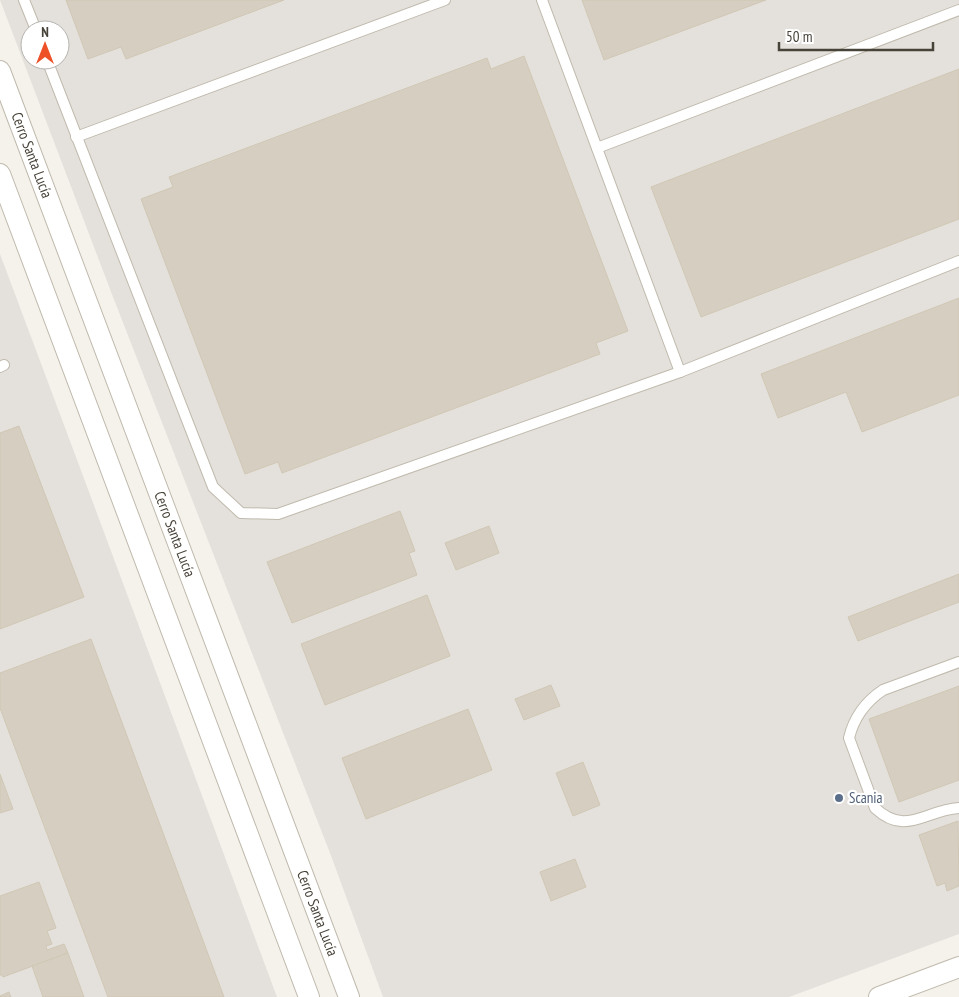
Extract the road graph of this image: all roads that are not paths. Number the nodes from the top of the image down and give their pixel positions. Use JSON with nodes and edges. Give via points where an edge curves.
{"nodes":[{"id":1,"x":24,"y":0,"type":"edge"},
{"id":2,"x":445,"y":0,"type":"edge"},
{"id":3,"x":542,"y":0,"type":"edge"},
{"id":4,"x":959,"y":10,"type":"edge"},
{"id":5,"x":32,"y":20,"type":"edge"},
{"id":6,"x":51,"y":70,"type":"edge"},
{"id":7,"x":0,"y":71,"type":"edge"},
{"id":8,"x":76,"y":137,"type":"junction"},
{"id":9,"x":597,"y":148,"type":"junction"},
{"id":10,"x":0,"y":174,"type":"edge"},
{"id":11,"x":959,"y":261,"type":"edge"},
{"id":12,"x":680,"y":372,"type":"junction"},
{"id":13,"x":959,"y":662,"type":"edge"},
{"id":14,"x":959,"y":808,"type":"edge"},
{"id":15,"x":959,"y":966,"type":"edge"},
{"id":16,"x":309,"y":997,"type":"edge"},
{"id":17,"x":349,"y":997,"type":"edge"},
{"id":18,"x":879,"y":997,"type":"edge"}],
"edges":[{"from":1,"to":5,"type":"lane"},
{"from":2,"to":8,"type":"lane"},
{"from":3,"to":9,"type":"lane"},
{"from":4,"to":9,"type":"lane"},
{"from":6,"to":8,"type":"lane"},
{"from":7,"to":17,"type":"street","name":"Cerro Santa Lucía"},
{"from":8,"to":12,"type":"lane","via":[[213,487],[241,513],[278,514]]},
{"from":9,"to":12,"type":"lane"},
{"from":10,"to":16,"type":"street"},
{"from":11,"to":12,"type":"lane"},
{"from":13,"to":14,"type":"lane","via":[[874,696],[860,712],[849,738],[875,808],[882,814],[906,822]]},
{"from":15,"to":18,"type":"street"}]}
